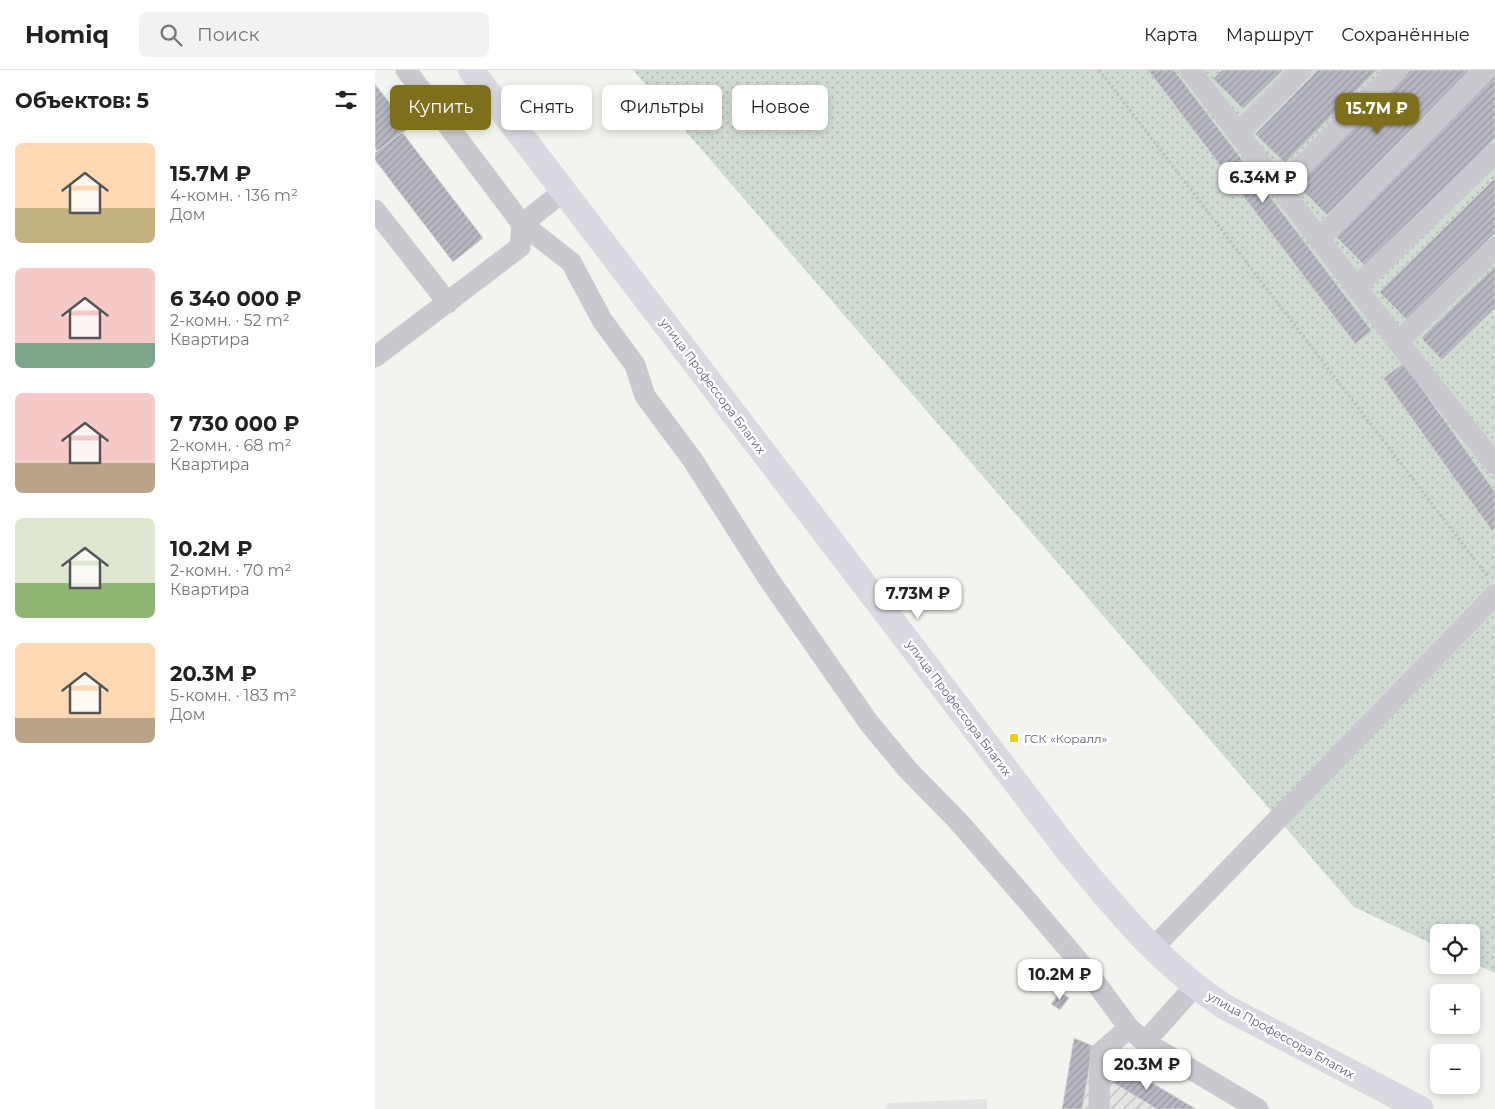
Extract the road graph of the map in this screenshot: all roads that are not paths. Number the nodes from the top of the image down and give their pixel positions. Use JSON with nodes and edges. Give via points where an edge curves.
{"nodes":[{"id":1,"x":407,"y":70,"type":"edge"},
{"id":2,"x":471,"y":70,"type":"edge"},
{"id":3,"x":1301,"y":70,"type":"edge"},
{"id":4,"x":1397,"y":70,"type":"edge"},
{"id":5,"x":1486,"y":70,"type":"edge"},
{"id":6,"x":1198,"y":73,"type":"edge"},
{"id":7,"x":1238,"y":133,"type":"junction"},
{"id":8,"x":1495,"y":153,"type":"edge"},
{"id":9,"x":1280,"y":188,"type":"junction"},
{"id":10,"x":564,"y":191,"type":"junction"},
{"id":11,"x":375,"y":210,"type":"edge"},
{"id":12,"x":522,"y":224,"type":"junction"},
{"id":13,"x":1319,"y":239,"type":"junction"},
{"id":14,"x":1495,"y":248,"type":"edge"},
{"id":15,"x":1356,"y":287,"type":"junction"},
{"id":16,"x":448,"y":303,"type":"junction"},
{"id":17,"x":1397,"y":342,"type":"junction"},
{"id":18,"x":375,"y":357,"type":"edge"},
{"id":19,"x":1495,"y":464,"type":"edge"},
{"id":20,"x":1492,"y":587,"type":"edge"},
{"id":21,"x":1152,"y":949,"type":"junction"},
{"id":22,"x":1194,"y":987,"type":"junction"},
{"id":23,"x":1129,"y":1028,"type":"junction"},
{"id":24,"x":1145,"y":1042,"type":"junction"},
{"id":25,"x":1098,"y":1109,"type":"edge"},
{"id":26,"x":1258,"y":1109,"type":"edge"},
{"id":27,"x":1421,"y":1109,"type":"edge"}],
"edges":[{"from":1,"to":12,"type":"lane"},
{"from":2,"to":10,"type":"main road","name":"улица Профессора Благих"},
{"from":3,"to":7,"type":"lane"},
{"from":4,"to":9,"type":"lane"},
{"from":5,"to":13,"type":"lane"},
{"from":6,"to":7,"type":"lane"},
{"from":7,"to":9,"type":"lane"},
{"from":8,"to":15,"type":"lane"},
{"from":9,"to":13,"type":"lane"},
{"from":10,"to":12,"type":"lane"},
{"from":10,"to":21,"type":"main road","name":"улица Профессора Благих","via":[[1069,852]]},
{"from":11,"to":16,"type":"lane"},
{"from":12,"to":16,"type":"lane","via":[[520,247]]},
{"from":12,"to":23,"type":"lane","via":[[571,262],[602,320],[635,365],[645,396],[692,459],[768,578],[869,723],[907,770],[957,821],[1081,964]]},
{"from":13,"to":15,"type":"lane"},
{"from":14,"to":17,"type":"lane"},
{"from":15,"to":17,"type":"lane"},
{"from":16,"to":18,"type":"lane"},
{"from":17,"to":19,"type":"lane"},
{"from":20,"to":21,"type":"lane"},
{"from":21,"to":22,"type":"main road","name":"улица Профессора Благих"},
{"from":22,"to":24,"type":"lane"},
{"from":22,"to":27,"type":"main road","name":"улица Профессора Благих","via":[[1252,1022]]},
{"from":23,"to":24,"type":"lane"},
{"from":23,"to":25,"type":"lane","via":[[1100,1053]]},
{"from":24,"to":26,"type":"lane"}]}
